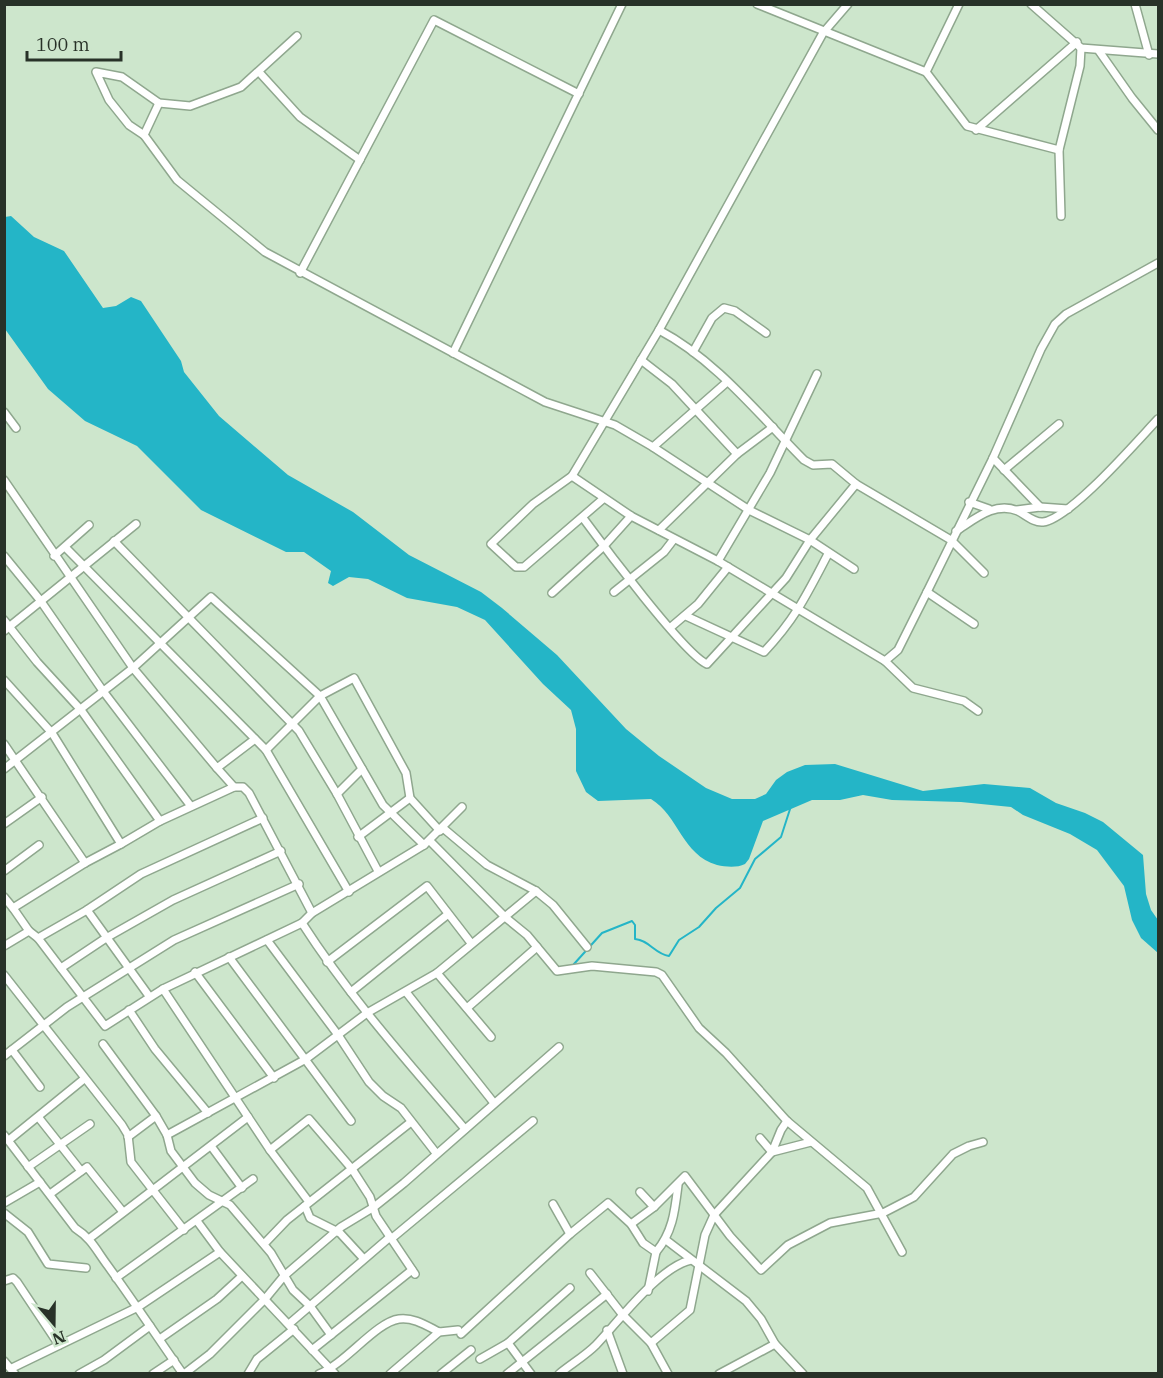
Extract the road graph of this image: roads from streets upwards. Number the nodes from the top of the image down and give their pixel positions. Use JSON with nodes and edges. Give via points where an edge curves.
{"nodes":[{"id":1,"x":622,"y":4,"type":"edge"},
{"id":2,"x":757,"y":4,"type":"edge"},
{"id":3,"x":781,"y":4,"type":"edge"},
{"id":4,"x":848,"y":4,"type":"edge"},
{"id":5,"x":959,"y":4,"type":"edge"},
{"id":6,"x":1031,"y":4,"type":"edge"},
{"id":7,"x":1136,"y":4,"type":"edge"},
{"id":8,"x":774,"y":11,"type":"junction"},
{"id":9,"x":823,"y":33,"type":"junction"},
{"id":10,"x":297,"y":36,"type":"dead end"},
{"id":11,"x":1079,"y":45,"type":"junction"},
{"id":12,"x":1099,"y":51,"type":"junction"},
{"id":13,"x":1158,"y":54,"type":"edge"},
{"id":14,"x":1149,"y":55,"type":"junction"},
{"id":15,"x":259,"y":72,"type":"junction"},
{"id":16,"x":926,"y":72,"type":"junction"},
{"id":17,"x":579,"y":94,"type":"junction"},
{"id":18,"x":159,"y":103,"type":"junction"},
{"id":19,"x":976,"y":130,"type":"junction"},
{"id":20,"x":1158,"y":130,"type":"edge"},
{"id":21,"x":144,"y":135,"type":"junction"},
{"id":22,"x":1059,"y":150,"type":"junction"},
{"id":23,"x":360,"y":160,"type":"junction"},
{"id":24,"x":1061,"y":216,"type":"dead end"},
{"id":25,"x":1158,"y":263,"type":"edge"},
{"id":26,"x":300,"y":273,"type":"junction"},
{"id":27,"x":659,"y":330,"type":"junction"},
{"id":28,"x":766,"y":333,"type":"dead end"},
{"id":29,"x":693,"y":352,"type":"junction"},
{"id":30,"x":453,"y":353,"type":"junction"},
{"id":31,"x":641,"y":360,"type":"junction"},
{"id":32,"x":817,"y":374,"type":"dead end"},
{"id":33,"x":727,"y":382,"type":"junction"},
{"id":34,"x":696,"y":408,"type":"junction"},
{"id":35,"x":4,"y":412,"type":"edge"},
{"id":36,"x":1158,"y":419,"type":"edge"},
{"id":37,"x":603,"y":422,"type":"junction"},
{"id":38,"x":1059,"y":424,"type":"dead end"},
{"id":39,"x":772,"y":427,"type":"junction"},
{"id":40,"x":16,"y":428,"type":"dead end"},
{"id":41,"x":784,"y":441,"type":"junction"},
{"id":42,"x":653,"y":447,"type":"junction"},
{"id":43,"x":737,"y":453,"type":"junction"},
{"id":44,"x":993,"y":458,"type":"junction"},
{"id":45,"x":1005,"y":470,"type":"junction"},
{"id":46,"x":572,"y":476,"type":"junction"},
{"id":47,"x":4,"y":480,"type":"edge"},
{"id":48,"x":707,"y":482,"type":"junction"},
{"id":49,"x":856,"y":484,"type":"junction"},
{"id":50,"x":603,"y":499,"type":"junction"},
{"id":51,"x":969,"y":502,"type":"junction"},
{"id":52,"x":1040,"y":507,"type":"junction"},
{"id":53,"x":1068,"y":509,"type":"junction"},
{"id":54,"x":749,"y":510,"type":"junction"},
{"id":55,"x":989,"y":510,"type":"junction"},
{"id":56,"x":1016,"y":510,"type":"junction"},
{"id":57,"x":631,"y":516,"type":"junction"},
{"id":58,"x":583,"y":518,"type":"junction"},
{"id":59,"x":136,"y":524,"type":"dead end"},
{"id":60,"x":89,"y":525,"type":"dead end"},
{"id":61,"x":659,"y":530,"type":"junction"},
{"id":62,"x":954,"y":533,"type":"junction"},
{"id":63,"x":674,"y":539,"type":"junction"},
{"id":64,"x":810,"y":540,"type":"junction"},
{"id":65,"x":951,"y":540,"type":"junction"},
{"id":66,"x":114,"y":541,"type":"junction"},
{"id":67,"x":604,"y":546,"type":"junction"},
{"id":68,"x":66,"y":548,"type":"junction"},
{"id":69,"x":828,"y":554,"type":"junction"},
{"id":70,"x":4,"y":556,"type":"edge"},
{"id":71,"x":54,"y":556,"type":"junction"},
{"id":72,"x":717,"y":561,"type":"junction"},
{"id":73,"x":83,"y":565,"type":"junction"},
{"id":74,"x":728,"y":567,"type":"junction"},
{"id":75,"x":854,"y":569,"type":"dead end"},
{"id":76,"x":984,"y":573,"type":"dead end"},
{"id":77,"x":69,"y":576,"type":"junction"},
{"id":78,"x":632,"y":580,"type":"junction"},
{"id":79,"x":614,"y":592,"type":"dead end"},
{"id":80,"x":927,"y":592,"type":"junction"},
{"id":81,"x":552,"y":593,"type":"dead end"},
{"id":82,"x":772,"y":594,"type":"junction"},
{"id":83,"x":40,"y":600,"type":"junction"},
{"id":84,"x":800,"y":609,"type":"junction"},
{"id":85,"x":686,"y":616,"type":"junction"},
{"id":86,"x":188,"y":618,"type":"junction"},
{"id":87,"x":974,"y":624,"type":"dead end"},
{"id":88,"x":6,"y":626,"type":"edge"},
{"id":89,"x":671,"y":627,"type":"junction"},
{"id":90,"x":733,"y":638,"type":"junction"},
{"id":91,"x":160,"y":644,"type":"junction"},
{"id":92,"x":885,"y":662,"type":"junction"},
{"id":93,"x":133,"y":668,"type":"junction"},
{"id":94,"x":4,"y":680,"type":"edge"},
{"id":95,"x":103,"y":691,"type":"junction"},
{"id":96,"x":320,"y":696,"type":"junction"},
{"id":97,"x":81,"y":710,"type":"junction"},
{"id":98,"x":978,"y":711,"type":"dead end"},
{"id":99,"x":292,"y":723,"type":"junction"},
{"id":100,"x":52,"y":733,"type":"junction"},
{"id":101,"x":255,"y":739,"type":"junction"},
{"id":102,"x":4,"y":744,"type":"edge"},
{"id":103,"x":266,"y":750,"type":"junction"},
{"id":104,"x":18,"y":760,"type":"junction"},
{"id":105,"x":217,"y":768,"type":"junction"},
{"id":106,"x":362,"y":768,"type":"junction"},
{"id":107,"x":4,"y":770,"type":"edge"},
{"id":108,"x":234,"y":787,"type":"junction"},
{"id":109,"x":337,"y":794,"type":"junction"},
{"id":110,"x":42,"y":797,"type":"junction"},
{"id":111,"x":410,"y":798,"type":"junction"},
{"id":112,"x":190,"y":806,"type":"junction"},
{"id":113,"x":462,"y":807,"type":"dead end"},
{"id":114,"x":392,"y":812,"type":"junction"},
{"id":115,"x":263,"y":818,"type":"junction"},
{"id":116,"x":160,"y":821,"type":"junction"},
{"id":117,"x":4,"y":824,"type":"edge"},
{"id":118,"x":441,"y":830,"type":"junction"},
{"id":119,"x":358,"y":837,"type":"junction"},
{"id":120,"x":427,"y":843,"type":"junction"},
{"id":121,"x":121,"y":844,"type":"junction"},
{"id":122,"x":39,"y":845,"type":"dead end"},
{"id":123,"x":281,"y":851,"type":"junction"},
{"id":124,"x":85,"y":863,"type":"junction"},
{"id":125,"x":4,"y":871,"type":"edge"},
{"id":126,"x":378,"y":871,"type":"junction"},
{"id":127,"x":299,"y":884,"type":"junction"},
{"id":128,"x":536,"y":891,"type":"junction"},
{"id":129,"x":349,"y":892,"type":"junction"},
{"id":130,"x":4,"y":897,"type":"edge"},
{"id":131,"x":13,"y":908,"type":"junction"},
{"id":132,"x":87,"y":910,"type":"junction"},
{"id":133,"x":312,"y":913,"type":"junction"},
{"id":134,"x":447,"y":915,"type":"junction"},
{"id":135,"x":505,"y":917,"type":"junction"},
{"id":136,"x":302,"y":923,"type":"junction"},
{"id":137,"x":28,"y":931,"type":"junction"},
{"id":138,"x":38,"y":938,"type":"junction"},
{"id":139,"x":106,"y":938,"type":"junction"},
{"id":140,"x":267,"y":940,"type":"junction"},
{"id":141,"x":471,"y":943,"type":"junction"},
{"id":142,"x":4,"y":946,"type":"edge"},
{"id":143,"x":537,"y":947,"type":"junction"},
{"id":144,"x":587,"y":947,"type":"dead end"},
{"id":145,"x":229,"y":957,"type":"junction"},
{"id":146,"x":327,"y":962,"type":"junction"},
{"id":147,"x":61,"y":968,"type":"junction"},
{"id":148,"x":129,"y":970,"type":"junction"},
{"id":149,"x":195,"y":972,"type":"junction"},
{"id":150,"x":437,"y":973,"type":"junction"},
{"id":151,"x":4,"y":975,"type":"edge"},
{"id":152,"x":163,"y":989,"type":"junction"},
{"id":153,"x":351,"y":992,"type":"junction"},
{"id":154,"x":406,"y":992,"type":"junction"},
{"id":155,"x":149,"y":996,"type":"junction"},
{"id":156,"x":84,"y":997,"type":"junction"},
{"id":157,"x":467,"y":1008,"type":"junction"},
{"id":158,"x":129,"y":1010,"type":"junction"},
{"id":159,"x":367,"y":1014,"type":"junction"},
{"id":160,"x":43,"y":1025,"type":"junction"},
{"id":161,"x":338,"y":1035,"type":"junction"},
{"id":162,"x":491,"y":1037,"type":"dead end"},
{"id":163,"x":103,"y":1044,"type":"dead end"},
{"id":164,"x":559,"y":1047,"type":"dead end"},
{"id":165,"x":7,"y":1053,"type":"edge"},
{"id":166,"x":306,"y":1059,"type":"junction"},
{"id":167,"x":274,"y":1078,"type":"junction"},
{"id":168,"x":84,"y":1079,"type":"junction"},
{"id":169,"x":40,"y":1087,"type":"dead end"},
{"id":170,"x":237,"y":1098,"type":"junction"},
{"id":171,"x":494,"y":1102,"type":"junction"},
{"id":172,"x":208,"y":1113,"type":"junction"},
{"id":173,"x":156,"y":1116,"type":"junction"},
{"id":174,"x":248,"y":1117,"type":"junction"},
{"id":175,"x":39,"y":1118,"type":"junction"},
{"id":176,"x":351,"y":1121,"type":"dead end"},
{"id":177,"x":533,"y":1121,"type":"dead end"},
{"id":178,"x":787,"y":1121,"type":"junction"},
{"id":179,"x":411,"y":1122,"type":"junction"},
{"id":180,"x":90,"y":1124,"type":"dead end"},
{"id":181,"x":465,"y":1129,"type":"junction"},
{"id":182,"x":167,"y":1135,"type":"junction"},
{"id":183,"x":7,"y":1137,"type":"edge"},
{"id":184,"x":128,"y":1137,"type":"junction"},
{"id":185,"x":760,"y":1138,"type":"dead end"},
{"id":186,"x":811,"y":1142,"type":"junction"},
{"id":187,"x":983,"y":1142,"type":"dead end"},
{"id":188,"x":60,"y":1145,"type":"junction"},
{"id":189,"x":211,"y":1146,"type":"junction"},
{"id":190,"x":270,"y":1150,"type":"junction"},
{"id":191,"x":772,"y":1152,"type":"junction"},
{"id":192,"x":436,"y":1154,"type":"junction"},
{"id":193,"x":28,"y":1167,"type":"junction"},
{"id":194,"x":183,"y":1168,"type":"junction"},
{"id":195,"x":352,"y":1169,"type":"junction"},
{"id":196,"x":81,"y":1171,"type":"junction"},
{"id":197,"x":253,"y":1179,"type":"dead end"},
{"id":198,"x":40,"y":1182,"type":"junction"},
{"id":199,"x":678,"y":1185,"type":"junction"},
{"id":200,"x":242,"y":1188,"type":"junction"},
{"id":201,"x":152,"y":1191,"type":"junction"},
{"id":202,"x":640,"y":1192,"type":"dead end"},
{"id":203,"x":50,"y":1194,"type":"junction"},
{"id":204,"x":226,"y":1201,"type":"junction"},
{"id":205,"x":4,"y":1203,"type":"edge"},
{"id":206,"x":307,"y":1204,"type":"junction"},
{"id":207,"x":553,"y":1204,"type":"dead end"},
{"id":208,"x":374,"y":1207,"type":"junction"},
{"id":209,"x":654,"y":1208,"type":"junction"},
{"id":210,"x":123,"y":1212,"type":"junction"},
{"id":211,"x":4,"y":1214,"type":"edge"},
{"id":212,"x":883,"y":1214,"type":"junction"},
{"id":213,"x":714,"y":1215,"type":"junction"},
{"id":214,"x":197,"y":1221,"type":"junction"},
{"id":215,"x":631,"y":1224,"type":"junction"},
{"id":216,"x":184,"y":1230,"type":"junction"},
{"id":217,"x":336,"y":1231,"type":"junction"},
{"id":218,"x":570,"y":1234,"type":"junction"},
{"id":219,"x":90,"y":1238,"type":"junction"},
{"id":220,"x":390,"y":1238,"type":"junction"},
{"id":221,"x":666,"y":1240,"type":"junction"},
{"id":222,"x":264,"y":1244,"type":"junction"},
{"id":223,"x":220,"y":1252,"type":"junction"},
{"id":224,"x":656,"y":1252,"type":"junction"},
{"id":225,"x":902,"y":1252,"type":"dead end"},
{"id":226,"x":363,"y":1258,"type":"junction"},
{"id":227,"x":691,"y":1260,"type":"junction"},
{"id":228,"x":699,"y":1265,"type":"junction"},
{"id":229,"x":86,"y":1268,"type":"dead end"},
{"id":230,"x":590,"y":1273,"type":"dead end"},
{"id":231,"x":242,"y":1276,"type":"junction"},
{"id":232,"x":284,"y":1276,"type":"junction"},
{"id":233,"x":116,"y":1278,"type":"junction"},
{"id":234,"x":4,"y":1281,"type":"edge"},
{"id":235,"x":570,"y":1288,"type":"dead end"},
{"id":236,"x":648,"y":1291,"type":"junction"},
{"id":237,"x":607,"y":1294,"type":"junction"},
{"id":238,"x":266,"y":1299,"type":"junction"},
{"id":239,"x":310,"y":1306,"type":"junction"},
{"id":240,"x":138,"y":1307,"type":"junction"},
{"id":241,"x":622,"y":1314,"type":"junction"},
{"id":242,"x":150,"y":1326,"type":"junction"},
{"id":243,"x":291,"y":1326,"type":"junction"},
{"id":244,"x":608,"y":1330,"type":"junction"},
{"id":245,"x":439,"y":1332,"type":"junction"},
{"id":246,"x":331,"y":1335,"type":"junction"},
{"id":247,"x":161,"y":1338,"type":"junction"},
{"id":248,"x":508,"y":1343,"type":"junction"},
{"id":249,"x":651,"y":1343,"type":"junction"},
{"id":250,"x":775,"y":1344,"type":"junction"},
{"id":251,"x":59,"y":1345,"type":"junction"},
{"id":252,"x":312,"y":1350,"type":"junction"},
{"id":253,"x":471,"y":1350,"type":"dead end"},
{"id":254,"x":480,"y":1359,"type":"dead end"},
{"id":255,"x":174,"y":1360,"type":"junction"},
{"id":256,"x":4,"y":1361,"type":"edge"},
{"id":257,"x":522,"y":1362,"type":"junction"},
{"id":258,"x":13,"y":1371,"type":"edge"},
{"id":259,"x":333,"y":1371,"type":"edge"},
{"id":260,"x":79,"y":1374,"type":"edge"},
{"id":261,"x":153,"y":1374,"type":"edge"},
{"id":262,"x":184,"y":1374,"type":"edge"},
{"id":263,"x":248,"y":1374,"type":"edge"},
{"id":264,"x":319,"y":1374,"type":"edge"},
{"id":265,"x":390,"y":1374,"type":"edge"},
{"id":266,"x":441,"y":1374,"type":"edge"},
{"id":267,"x":507,"y":1374,"type":"edge"},
{"id":268,"x":531,"y":1374,"type":"edge"},
{"id":269,"x":559,"y":1374,"type":"edge"},
{"id":270,"x":623,"y":1374,"type":"edge"},
{"id":271,"x":668,"y":1374,"type":"edge"},
{"id":272,"x":719,"y":1374,"type":"edge"},
{"id":273,"x":803,"y":1374,"type":"edge"}],
"edges":[{"from":1,"to":17,"type":"street"},
{"from":2,"to":8,"type":"street"},
{"from":3,"to":8,"type":"street"},
{"from":4,"to":9,"type":"street"},
{"from":5,"to":16,"type":"street"},
{"from":6,"to":11,"type":"street"},
{"from":7,"to":14,"type":"street"},
{"from":8,"to":9,"type":"street"},
{"from":9,"to":16,"type":"street"},
{"from":9,"to":27,"type":"street"},
{"from":10,"to":15,"type":"street"},
{"from":11,"to":12,"type":"street"},
{"from":11,"to":19,"type":"street"},
{"from":11,"to":22,"type":"street","via":[[1080,66]]},
{"from":12,"to":14,"type":"street"},
{"from":12,"to":20,"type":"street"},
{"from":13,"to":14,"type":"street"},
{"from":15,"to":18,"type":"street","via":[[241,87],[190,106]]},
{"from":15,"to":23,"type":"street","via":[[300,117]]},
{"from":16,"to":19,"type":"street","via":[[967,126]]},
{"from":17,"to":23,"type":"street","via":[[434,20]]},
{"from":17,"to":30,"type":"street"},
{"from":18,"to":21,"type":"street"},
{"from":18,"to":21,"type":"street","via":[[122,78],[96,72],[109,100]]},
{"from":19,"to":22,"type":"street"},
{"from":21,"to":26,"type":"street","via":[[177,180],[265,252]]},
{"from":22,"to":24,"type":"street"},
{"from":23,"to":26,"type":"street"},
{"from":25,"to":44,"type":"street","via":[[1055,324]]},
{"from":26,"to":30,"type":"street"},
{"from":27,"to":29,"type":"street"},
{"from":27,"to":31,"type":"street"},
{"from":28,"to":29,"type":"street","via":[[735,311],[724,308],[712,318]]},
{"from":29,"to":33,"type":"street"},
{"from":30,"to":37,"type":"street","via":[[544,402]]},
{"from":31,"to":34,"type":"street"},
{"from":31,"to":37,"type":"street"},
{"from":32,"to":41,"type":"street"},
{"from":33,"to":34,"type":"street"},
{"from":33,"to":39,"type":"street"},
{"from":34,"to":42,"type":"street"},
{"from":34,"to":43,"type":"street"},
{"from":35,"to":40,"type":"street"},
{"from":36,"to":53,"type":"street"},
{"from":37,"to":42,"type":"street"},
{"from":37,"to":46,"type":"street"},
{"from":38,"to":45,"type":"street"},
{"from":39,"to":41,"type":"street"},
{"from":39,"to":43,"type":"street"},
{"from":41,"to":49,"type":"street","via":[[809,463],[832,464]]},
{"from":41,"to":54,"type":"street"},
{"from":42,"to":48,"type":"street"},
{"from":43,"to":48,"type":"street"},
{"from":44,"to":45,"type":"street"},
{"from":44,"to":51,"type":"street"},
{"from":45,"to":52,"type":"street"},
{"from":46,"to":50,"type":"street"},
{"from":46,"to":58,"type":"street","via":[[533,504],[491,544],[521,568]]},
{"from":47,"to":71,"type":"street"},
{"from":48,"to":54,"type":"street"},
{"from":48,"to":61,"type":"street"},
{"from":49,"to":64,"type":"street"},
{"from":49,"to":65,"type":"street"},
{"from":50,"to":57,"type":"street"},
{"from":50,"to":58,"type":"street"},
{"from":51,"to":55,"type":"street"},
{"from":51,"to":62,"type":"street"},
{"from":52,"to":53,"type":"street"},
{"from":52,"to":56,"type":"street"},
{"from":53,"to":56,"type":"street","via":[[1044,522]]},
{"from":54,"to":64,"type":"street"},
{"from":54,"to":72,"type":"street"},
{"from":55,"to":56,"type":"street"},
{"from":55,"to":62,"type":"street"},
{"from":57,"to":61,"type":"street"},
{"from":57,"to":67,"type":"street"},
{"from":58,"to":67,"type":"street"},
{"from":59,"to":66,"type":"street"},
{"from":60,"to":68,"type":"street"},
{"from":61,"to":63,"type":"street"},
{"from":62,"to":65,"type":"street"},
{"from":63,"to":72,"type":"street"},
{"from":63,"to":78,"type":"street"},
{"from":64,"to":69,"type":"street"},
{"from":64,"to":82,"type":"street"},
{"from":65,"to":76,"type":"street"},
{"from":65,"to":80,"type":"street"},
{"from":66,"to":73,"type":"street"},
{"from":66,"to":86,"type":"street"},
{"from":67,"to":78,"type":"street"},
{"from":67,"to":81,"type":"street"},
{"from":68,"to":71,"type":"street"},
{"from":68,"to":73,"type":"street"},
{"from":69,"to":75,"type":"street"},
{"from":69,"to":84,"type":"street"},
{"from":70,"to":83,"type":"street"},
{"from":71,"to":77,"type":"street"},
{"from":72,"to":74,"type":"street"},
{"from":73,"to":77,"type":"street"},
{"from":73,"to":91,"type":"street"},
{"from":74,"to":82,"type":"street"},
{"from":74,"to":85,"type":"street"},
{"from":77,"to":83,"type":"street"},
{"from":77,"to":93,"type":"street"},
{"from":78,"to":79,"type":"street"},
{"from":78,"to":89,"type":"street"},
{"from":80,"to":87,"type":"street"},
{"from":80,"to":92,"type":"street","via":[[898,650]]},
{"from":82,"to":84,"type":"street"},
{"from":82,"to":90,"type":"street"},
{"from":83,"to":88,"type":"street"},
{"from":83,"to":95,"type":"street"},
{"from":84,"to":90,"type":"street","via":[[764,652]]},
{"from":84,"to":92,"type":"street"},
{"from":85,"to":89,"type":"street"},
{"from":85,"to":90,"type":"street"},
{"from":86,"to":91,"type":"street"},
{"from":86,"to":96,"type":"street","via":[[211,597]]},
{"from":86,"to":99,"type":"street"},
{"from":88,"to":97,"type":"street"},
{"from":89,"to":90,"type":"street","via":[[707,664]]},
{"from":91,"to":93,"type":"street"},
{"from":91,"to":101,"type":"street"},
{"from":92,"to":98,"type":"street","via":[[913,688],[964,701]]},
{"from":93,"to":95,"type":"street"},
{"from":93,"to":105,"type":"street"},
{"from":94,"to":100,"type":"street"},
{"from":95,"to":97,"type":"street"},
{"from":95,"to":112,"type":"street"},
{"from":96,"to":99,"type":"street"},
{"from":96,"to":106,"type":"street"},
{"from":96,"to":111,"type":"street","via":[[356,680],[406,773]]},
{"from":97,"to":100,"type":"street"},
{"from":97,"to":116,"type":"street"},
{"from":99,"to":103,"type":"street"},
{"from":99,"to":109,"type":"street"},
{"from":100,"to":104,"type":"street"},
{"from":100,"to":121,"type":"street"},
{"from":101,"to":103,"type":"street"},
{"from":101,"to":105,"type":"street"},
{"from":102,"to":104,"type":"street"},
{"from":103,"to":129,"type":"street"},
{"from":104,"to":107,"type":"street"},
{"from":104,"to":110,"type":"street"},
{"from":105,"to":108,"type":"street"},
{"from":106,"to":109,"type":"street"},
{"from":106,"to":114,"type":"street","via":[[383,805]]},
{"from":108,"to":112,"type":"street"},
{"from":108,"to":115,"type":"street","via":[[243,787],[249,793]]},
{"from":109,"to":119,"type":"street"},
{"from":110,"to":117,"type":"street"},
{"from":110,"to":124,"type":"street"},
{"from":111,"to":114,"type":"street"},
{"from":111,"to":118,"type":"street"},
{"from":112,"to":116,"type":"street"},
{"from":113,"to":118,"type":"street"},
{"from":114,"to":119,"type":"street"},
{"from":114,"to":120,"type":"street"},
{"from":115,"to":123,"type":"street"},
{"from":115,"to":132,"type":"street","via":[[141,874]]},
{"from":116,"to":121,"type":"street"},
{"from":118,"to":120,"type":"street"},
{"from":118,"to":128,"type":"street","via":[[488,865]]},
{"from":119,"to":126,"type":"street"},
{"from":120,"to":126,"type":"street"},
{"from":120,"to":135,"type":"street"},
{"from":121,"to":124,"type":"street"},
{"from":122,"to":125,"type":"street"},
{"from":123,"to":127,"type":"street"},
{"from":123,"to":139,"type":"street","via":[[173,900]]},
{"from":124,"to":131,"type":"street"},
{"from":126,"to":129,"type":"street"},
{"from":127,"to":133,"type":"street"},
{"from":127,"to":148,"type":"street","via":[[174,940]]},
{"from":128,"to":135,"type":"street"},
{"from":128,"to":144,"type":"street","via":[[553,905]]},
{"from":129,"to":133,"type":"street"},
{"from":130,"to":131,"type":"street"},
{"from":131,"to":137,"type":"street"},
{"from":132,"to":138,"type":"street"},
{"from":132,"to":139,"type":"street"},
{"from":133,"to":136,"type":"street"},
{"from":134,"to":141,"type":"street"},
{"from":134,"to":146,"type":"street","via":[[427,886]]},
{"from":134,"to":153,"type":"street"},
{"from":135,"to":141,"type":"street"},
{"from":135,"to":143,"type":"street"},
{"from":136,"to":140,"type":"street"},
{"from":136,"to":146,"type":"street"},
{"from":137,"to":138,"type":"street"},
{"from":137,"to":142,"type":"street"},
{"from":138,"to":147,"type":"street"},
{"from":139,"to":147,"type":"street"},
{"from":139,"to":148,"type":"street"},
{"from":140,"to":145,"type":"street"},
{"from":140,"to":161,"type":"street"},
{"from":141,"to":150,"type":"street"},
{"from":143,"to":157,"type":"street"},
{"from":143,"to":178,"type":"street","via":[[558,971],[599,966],[662,975],[699,1028]]},
{"from":145,"to":149,"type":"street"},
{"from":145,"to":166,"type":"street"},
{"from":146,"to":153,"type":"street"},
{"from":147,"to":156,"type":"street"},
{"from":148,"to":155,"type":"street"},
{"from":148,"to":156,"type":"street"},
{"from":149,"to":152,"type":"street"},
{"from":149,"to":167,"type":"street"},
{"from":150,"to":154,"type":"street"},
{"from":150,"to":157,"type":"street"},
{"from":151,"to":160,"type":"street"},
{"from":152,"to":155,"type":"street"},
{"from":152,"to":170,"type":"street"},
{"from":153,"to":159,"type":"street"},
{"from":154,"to":159,"type":"street"},
{"from":154,"to":171,"type":"street"},
{"from":155,"to":158,"type":"street"},
{"from":156,"to":158,"type":"street","via":[[105,1026]]},
{"from":156,"to":160,"type":"street"},
{"from":157,"to":162,"type":"street"},
{"from":158,"to":172,"type":"street","via":[[155,1049]]},
{"from":159,"to":161,"type":"street"},
{"from":159,"to":181,"type":"street"},
{"from":160,"to":165,"type":"street"},
{"from":160,"to":168,"type":"street"},
{"from":161,"to":166,"type":"street"},
{"from":161,"to":179,"type":"street","via":[[369,1082],[401,1108]]},
{"from":163,"to":173,"type":"street"},
{"from":164,"to":171,"type":"street"},
{"from":165,"to":169,"type":"street"},
{"from":166,"to":167,"type":"street"},
{"from":166,"to":176,"type":"street"},
{"from":167,"to":170,"type":"street"},
{"from":168,"to":175,"type":"street"},
{"from":168,"to":184,"type":"street"},
{"from":170,"to":172,"type":"street"},
{"from":170,"to":174,"type":"street"},
{"from":171,"to":181,"type":"street"},
{"from":172,"to":182,"type":"street"},
{"from":173,"to":182,"type":"street"},
{"from":173,"to":184,"type":"street"},
{"from":174,"to":189,"type":"street"},
{"from":174,"to":190,"type":"street"},
{"from":175,"to":183,"type":"street"},
{"from":175,"to":188,"type":"street"},
{"from":177,"to":220,"type":"street"},
{"from":178,"to":186,"type":"street"},
{"from":178,"to":191,"type":"street"},
{"from":179,"to":192,"type":"street"},
{"from":179,"to":195,"type":"street"},
{"from":180,"to":188,"type":"street"},
{"from":181,"to":192,"type":"street"},
{"from":182,"to":194,"type":"street","via":[[171,1151]]},
{"from":183,"to":193,"type":"street"},
{"from":184,"to":201,"type":"street","via":[[131,1162]]},
{"from":185,"to":191,"type":"street"},
{"from":186,"to":191,"type":"street"},
{"from":186,"to":212,"type":"street","via":[[867,1188]]},
{"from":187,"to":212,"type":"street","via":[[953,1154],[919,1194]]},
{"from":188,"to":193,"type":"street"},
{"from":188,"to":196,"type":"street"},
{"from":189,"to":194,"type":"street"},
{"from":189,"to":200,"type":"street"},
{"from":190,"to":195,"type":"street","via":[[309,1119]]},
{"from":190,"to":206,"type":"street"},
{"from":191,"to":213,"type":"street"},
{"from":192,"to":208,"type":"street"},
{"from":193,"to":198,"type":"street"},
{"from":194,"to":201,"type":"street"},
{"from":194,"to":204,"type":"street","via":[[204,1192]]},
{"from":195,"to":206,"type":"street"},
{"from":195,"to":208,"type":"street"},
{"from":196,"to":203,"type":"street"},
{"from":196,"to":210,"type":"street","via":[[87,1167]]},
{"from":197,"to":200,"type":"street"},
{"from":198,"to":203,"type":"street"},
{"from":198,"to":205,"type":"street"},
{"from":199,"to":209,"type":"street"},
{"from":199,"to":213,"type":"street","via":[[685,1176]]},
{"from":199,"to":221,"type":"street"},
{"from":200,"to":204,"type":"street"},
{"from":201,"to":210,"type":"street"},
{"from":201,"to":216,"type":"street"},
{"from":202,"to":209,"type":"street"},
{"from":203,"to":219,"type":"street","via":[[75,1228]]},
{"from":204,"to":214,"type":"street"},
{"from":204,"to":222,"type":"street"},
{"from":206,"to":217,"type":"street","via":[[315,1222]]},
{"from":206,"to":222,"type":"street"},
{"from":207,"to":218,"type":"street"},
{"from":208,"to":217,"type":"street"},
{"from":208,"to":220,"type":"street"},
{"from":209,"to":215,"type":"street"},
{"from":210,"to":219,"type":"street"},
{"from":211,"to":229,"type":"street","via":[[28,1232],[48,1264]]},
{"from":212,"to":213,"type":"street","via":[[830,1223],[788,1245],[761,1270]]},
{"from":212,"to":225,"type":"street"},
{"from":213,"to":228,"type":"street"},
{"from":214,"to":216,"type":"street"},
{"from":214,"to":223,"type":"street"},
{"from":215,"to":218,"type":"street","via":[[608,1203]]},
{"from":215,"to":224,"type":"street","via":[[643,1243]]},
{"from":216,"to":233,"type":"street"},
{"from":217,"to":226,"type":"street"},
{"from":217,"to":232,"type":"street"},
{"from":218,"to":245,"type":"street","via":[[460,1332]]},
{"from":219,"to":233,"type":"street"},
{"from":220,"to":226,"type":"street"},
{"from":220,"to":246,"type":"street","via":[[413,1272]]},
{"from":221,"to":224,"type":"street"},
{"from":221,"to":227,"type":"street"},
{"from":222,"to":232,"type":"street"},
{"from":223,"to":231,"type":"street"},
{"from":223,"to":240,"type":"street"},
{"from":224,"to":236,"type":"street"},
{"from":226,"to":239,"type":"street"},
{"from":227,"to":228,"type":"street"},
{"from":227,"to":236,"type":"street","via":[[672,1268]]},
{"from":228,"to":249,"type":"street","via":[[690,1310]]},
{"from":228,"to":250,"type":"street","via":[[746,1301]]},
{"from":230,"to":237,"type":"street"},
{"from":231,"to":238,"type":"street"},
{"from":231,"to":247,"type":"street","via":[[217,1299]]},
{"from":232,"to":238,"type":"street"},
{"from":232,"to":239,"type":"street"},
{"from":233,"to":240,"type":"street"},
{"from":234,"to":251,"type":"street","via":[[13,1278],[17,1282]]},
{"from":235,"to":248,"type":"street"},
{"from":236,"to":241,"type":"street"},
{"from":237,"to":241,"type":"street"},
{"from":237,"to":257,"type":"street"},
{"from":238,"to":243,"type":"street"},
{"from":238,"to":262,"type":"street"},
{"from":239,"to":243,"type":"street"},
{"from":239,"to":246,"type":"street"},
{"from":240,"to":242,"type":"street"},
{"from":240,"to":251,"type":"street"},
{"from":241,"to":244,"type":"street"},
{"from":241,"to":249,"type":"street"},
{"from":242,"to":247,"type":"street"},
{"from":242,"to":260,"type":"street"},
{"from":243,"to":252,"type":"street"},
{"from":243,"to":263,"type":"street","via":[[257,1359]]},
{"from":244,"to":269,"type":"street","via":[[596,1345]]},
{"from":244,"to":270,"type":"street"},
{"from":245,"to":259,"type":"street","via":[[415,1320],[399,1319],[383,1327]]},
{"from":245,"to":265,"type":"street"},
{"from":246,"to":252,"type":"street"},
{"from":247,"to":255,"type":"street"},
{"from":248,"to":254,"type":"street"},
{"from":248,"to":257,"type":"street"},
{"from":249,"to":271,"type":"street"},
{"from":250,"to":272,"type":"street"},
{"from":250,"to":273,"type":"street"},
{"from":251,"to":258,"type":"street"},
{"from":252,"to":259,"type":"street"},
{"from":253,"to":266,"type":"street"},
{"from":255,"to":261,"type":"street"},
{"from":255,"to":262,"type":"street"},
{"from":256,"to":258,"type":"street"},
{"from":257,"to":267,"type":"street"},
{"from":257,"to":268,"type":"street"},
{"from":259,"to":264,"type":"street"}]}
